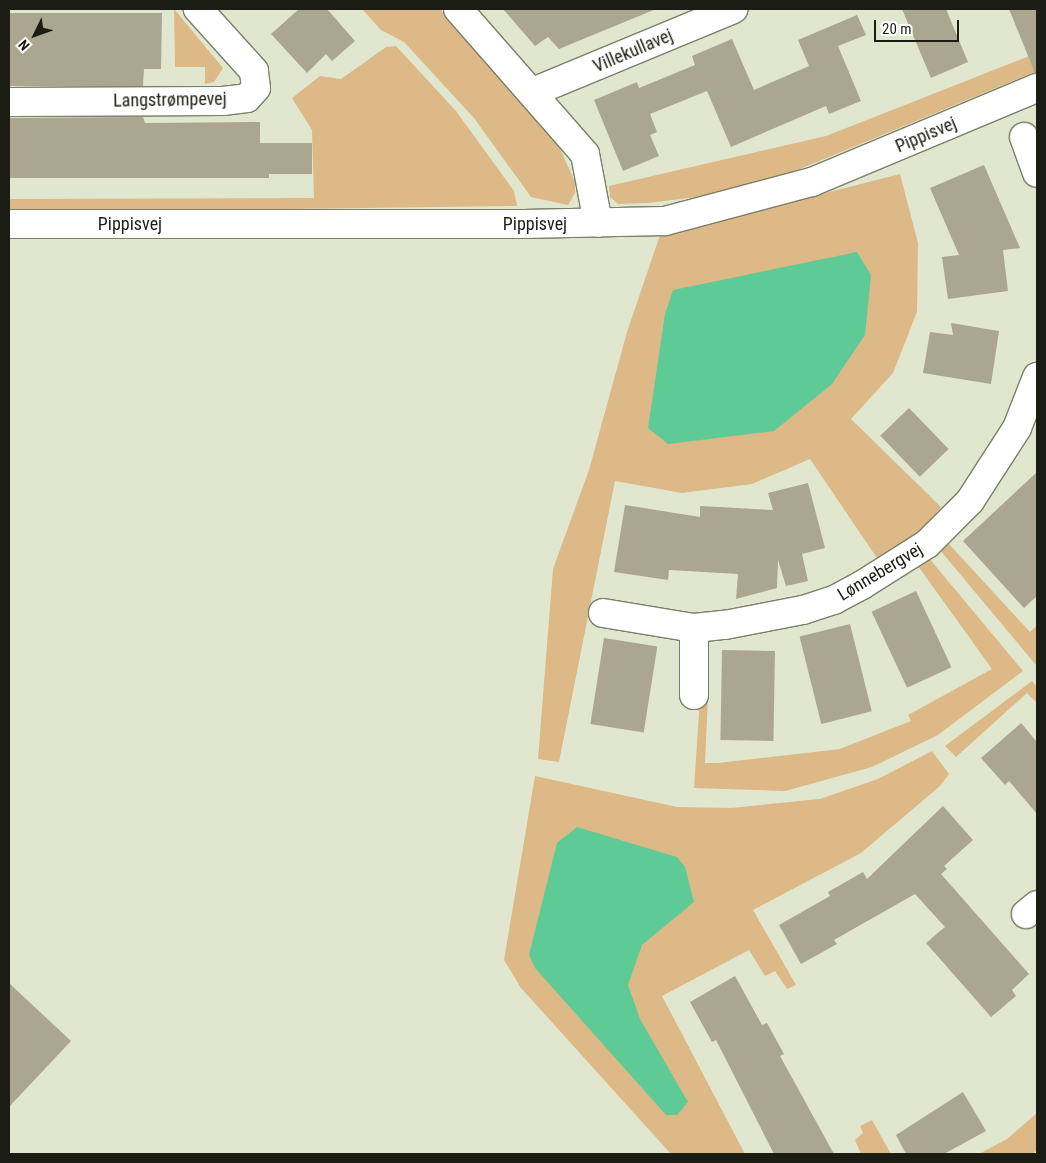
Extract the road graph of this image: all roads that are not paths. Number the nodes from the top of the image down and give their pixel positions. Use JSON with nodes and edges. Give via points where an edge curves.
{"nodes":[{"id":1,"x":198,"y":9,"type":"edge"},
{"id":2,"x":458,"y":9,"type":"edge"},
{"id":3,"x":733,"y":9,"type":"edge"},
{"id":4,"x":1037,"y":88,"type":"edge"},
{"id":5,"x":533,"y":92,"type":"junction"},
{"id":6,"x":9,"y":102,"type":"edge"},
{"id":7,"x":1024,"y":137,"type":"dead end"},
{"id":8,"x":1037,"y":173,"type":"edge"},
{"id":9,"x":598,"y":223,"type":"junction"},
{"id":10,"x":9,"y":224,"type":"edge"},
{"id":11,"x":1037,"y":377,"type":"edge"},
{"id":12,"x":603,"y":613,"type":"dead end"},
{"id":13,"x":694,"y":628,"type":"junction"},
{"id":14,"x":694,"y":695,"type":"dead end"}],
"edges":[{"from":1,"to":6,"type":"street","name":"Langstrømpevej","via":[[254,71],[256,88],[247,98],[223,101]]},
{"from":2,"to":5,"type":"street"},
{"from":3,"to":5,"type":"street","name":"Villekullavej"},
{"from":4,"to":9,"type":"street","name":"Pippisvej","via":[[812,182],[665,221]]},
{"from":5,"to":9,"type":"street","via":[[585,154]]},
{"from":7,"to":8,"type":"street"},
{"from":9,"to":10,"type":"street","name":"Pippisvej"},
{"from":11,"to":13,"type":"street","name":"Lønnebergvej","via":[[1017,428],[986,480],[954,518],[909,557],[834,600],[775,618]]},
{"from":12,"to":13,"type":"street","name":"Lønnebergvej"},
{"from":13,"to":14,"type":"street"}]}
